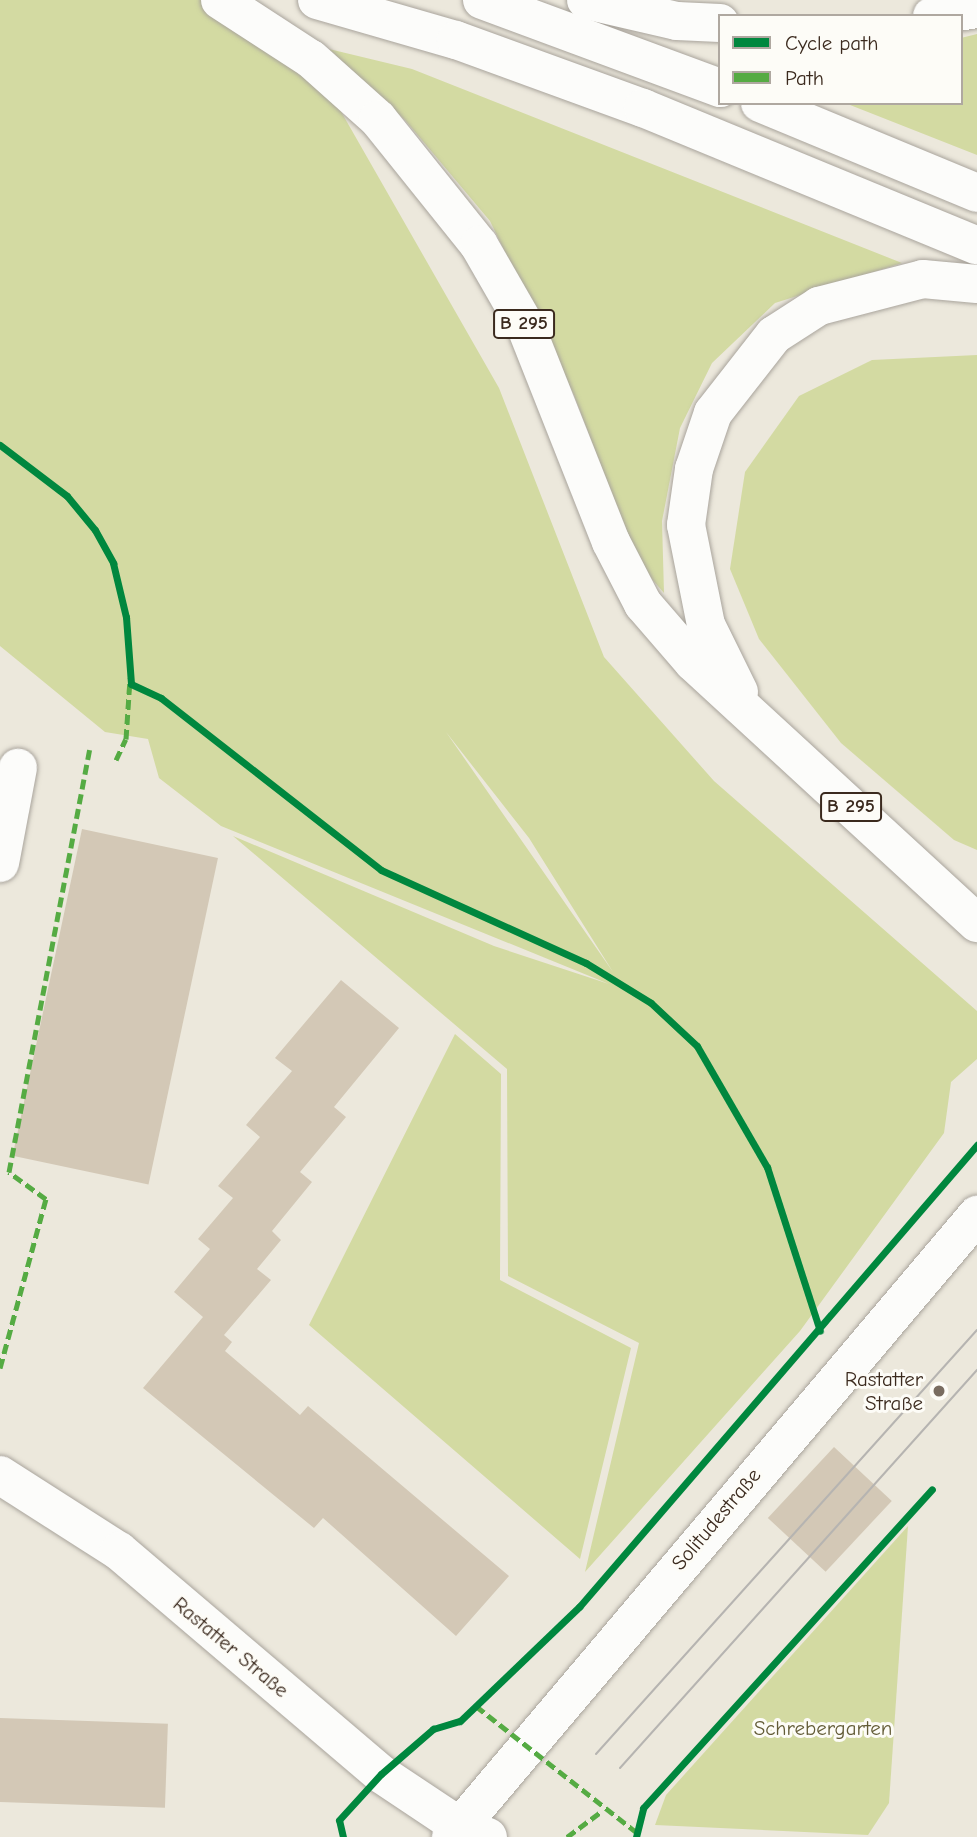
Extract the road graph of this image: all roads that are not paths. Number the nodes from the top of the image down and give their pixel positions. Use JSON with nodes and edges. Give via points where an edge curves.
{"nodes":[{"id":1,"x":220,"y":0,"type":"edge"},
{"id":2,"x":317,"y":0,"type":"edge"},
{"id":3,"x":482,"y":0,"type":"edge"},
{"id":4,"x":586,"y":0,"type":"edge"},
{"id":5,"x":977,"y":9,"type":"edge"},
{"id":6,"x":945,"y":14,"type":"edge"},
{"id":7,"x":718,"y":23,"type":"edge"},
{"id":8,"x":718,"y":87,"type":"edge"},
{"id":9,"x":765,"y":105,"type":"edge"},
{"id":10,"x":977,"y":193,"type":"edge"},
{"id":11,"x":977,"y":246,"type":"edge"},
{"id":12,"x":977,"y":284,"type":"edge"},
{"id":13,"x":746,"y":706,"type":"junction"},
{"id":14,"x":18,"y":768,"type":"dead end"},
{"id":15,"x":0,"y":863,"type":"edge"},
{"id":16,"x":971,"y":912,"type":"edge"},
{"id":17,"x":977,"y":1215,"type":"edge"},
{"id":18,"x":0,"y":1475,"type":"edge"},
{"id":19,"x":466,"y":1833,"type":"edge"}],
"edges":[{"from":1,"to":13,"type":"main road","number":"B 295","via":[[311,59],[378,119],[435,183],[525,326],[611,542],[643,604],[694,662]]},
{"from":2,"to":11,"type":"main road","via":[[456,40],[643,108]]},
{"from":3,"to":8,"type":"main road"},
{"from":4,"to":7,"type":"main road","via":[[677,21]]},
{"from":5,"to":6,"type":"main road"},
{"from":9,"to":10,"type":"main road"},
{"from":12,"to":13,"type":"main road","number":"B 295","via":[[923,279],[820,306],[774,335],[713,413],[694,469],[686,525],[706,625]]},
{"from":13,"to":16,"type":"main road","number":"B 295"},
{"from":14,"to":15,"type":"main road"},
{"from":17,"to":19,"type":"main road","name":"Solitudestraße"},
{"from":18,"to":19,"type":"main road","name":"Rastatter Straße","via":[[118,1551],[381,1774]]}]}
